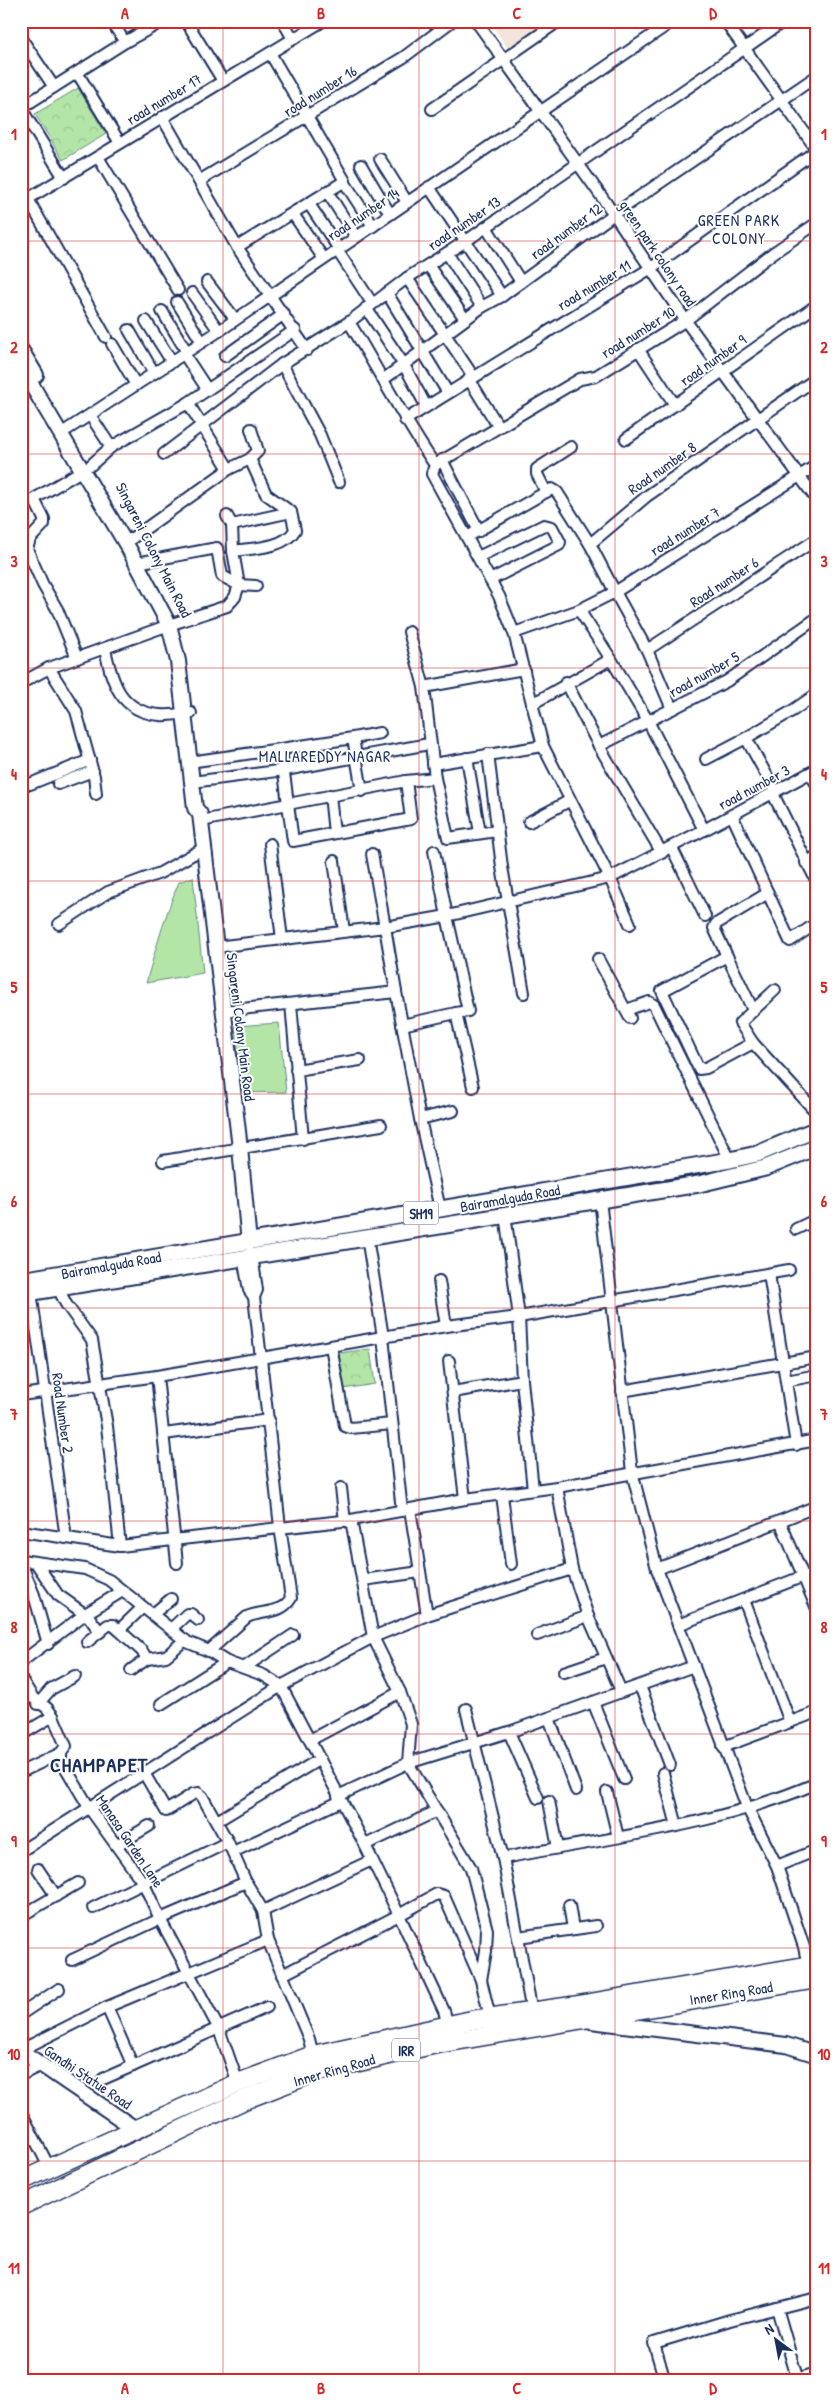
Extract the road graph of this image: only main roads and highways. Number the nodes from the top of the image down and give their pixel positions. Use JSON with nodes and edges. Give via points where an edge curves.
{"nodes":[{"id":1,"x":817,"y":1129,"type":"edge"},
{"id":2,"x":817,"y":1147,"type":"edge"},
{"id":3,"x":752,"y":1155,"type":"junction"},
{"id":4,"x":757,"y":1171,"type":"junction"},
{"id":5,"x":248,"y":1252,"type":"junction"},
{"id":6,"x":21,"y":1280,"type":"edge"},
{"id":7,"x":26,"y":1293,"type":"edge"},
{"id":8,"x":814,"y":1970,"type":"edge"},
{"id":9,"x":21,"y":2181,"type":"edge"},
{"id":10,"x":21,"y":2206,"type":"edge"}],
"edges":[{"from":1,"to":3,"type":"main road","name":"Bairamalguda Road","number":"SH19"},
{"from":2,"to":4,"type":"main road","name":"Bairamalguda Road","number":"SH19"},
{"from":3,"to":4,"type":"main road"},
{"from":3,"to":5,"type":"main road","name":"Bairamalguda Road","number":"SH19","via":[[440,1210]]},
{"from":4,"to":5,"type":"main road","name":"Bairamalguda Road","number":"SH19","via":[[600,1200],[367,1237]]},
{"from":5,"to":6,"type":"main road","name":"Bairamalguda Road","number":"SH19","via":[[136,1259]]},
{"from":5,"to":7,"type":"main road","name":"Bairamalguda Road","number":"SH19"},
{"from":8,"to":9,"type":"highway","name":"Inner Ring Road","number":"IRR","via":[[490,2017],[313,2054],[238,2082]]},
{"from":8,"to":10,"type":"highway","name":"Inner Ring Road","number":"IRR","via":[[583,2020],[432,2045],[316,2072],[244,2100]]}]}
